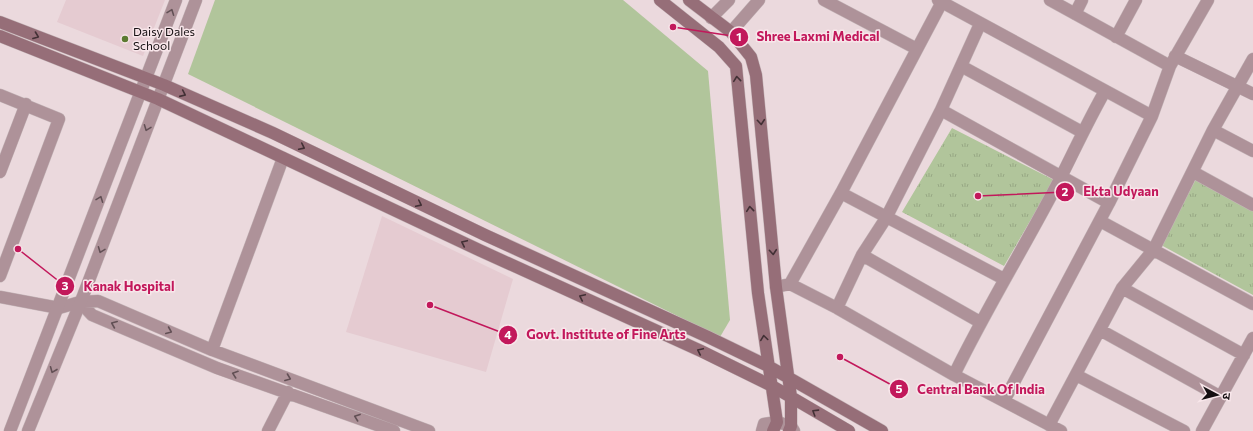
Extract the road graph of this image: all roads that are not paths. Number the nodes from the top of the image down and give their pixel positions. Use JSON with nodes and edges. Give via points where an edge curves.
{"nodes":[{"id":1,"x":176,"y":0,"type":"edge"},
{"id":2,"x":196,"y":0,"type":"edge"},
{"id":3,"x":660,"y":0,"type":"edge"},
{"id":4,"x":689,"y":0,"type":"edge"},
{"id":5,"x":728,"y":0,"type":"edge"},
{"id":6,"x":759,"y":0,"type":"edge"},
{"id":7,"x":824,"y":0,"type":"edge"},
{"id":8,"x":1050,"y":0,"type":"edge"},
{"id":9,"x":1082,"y":0,"type":"edge"},
{"id":10,"x":1136,"y":0,"type":"edge"},
{"id":11,"x":1208,"y":0,"type":"edge"},
{"id":12,"x":941,"y":1,"type":"edge"},
{"id":13,"x":1075,"y":14,"type":"junction"},
{"id":14,"x":711,"y":18,"type":"junction"},
{"id":15,"x":0,"y":22,"type":"edge"},
{"id":16,"x":980,"y":24,"type":"junction"},
{"id":17,"x":731,"y":32,"type":"junction"},
{"id":18,"x":0,"y":36,"type":"edge"},
{"id":19,"x":1116,"y":38,"type":"junction"},
{"id":20,"x":917,"y":49,"type":"junction"},
{"id":21,"x":1253,"y":59,"type":"edge"},
{"id":22,"x":1172,"y":61,"type":"junction"},
{"id":23,"x":961,"y":66,"type":"junction"},
{"id":24,"x":146,"y":79,"type":"junction"},
{"id":25,"x":164,"y":85,"type":"junction"},
{"id":26,"x":1237,"y":86,"type":"junction"},
{"id":27,"x":1105,"y":91,"type":"junction"},
{"id":28,"x":140,"y":92,"type":"junction"},
{"id":29,"x":1253,"y":94,"type":"edge"},
{"id":30,"x":0,"y":95,"type":"edge"},
{"id":31,"x":158,"y":98,"type":"junction"},
{"id":32,"x":26,"y":104,"type":"junction"},
{"id":33,"x":941,"y":110,"type":"junction"},
{"id":34,"x":1152,"y":116,"type":"junction"},
{"id":35,"x":1212,"y":130,"type":"junction"},
{"id":36,"x":1082,"y":132,"type":"junction"},
{"id":37,"x":1253,"y":151,"type":"edge"},
{"id":38,"x":283,"y":158,"type":"junction"},
{"id":39,"x":0,"y":172,"type":"edge"},
{"id":40,"x":1193,"y":172,"type":"junction"},
{"id":41,"x":1062,"y":175,"type":"junction"},
{"id":42,"x":841,"y":193,"type":"junction"},
{"id":43,"x":1109,"y":203,"type":"junction"},
{"id":44,"x":1253,"y":205,"type":"edge"},
{"id":45,"x":886,"y":218,"type":"junction"},
{"id":46,"x":1100,"y":221,"type":"junction"},
{"id":47,"x":1154,"y":249,"type":"junction"},
{"id":48,"x":862,"y":255,"type":"junction"},
{"id":49,"x":0,"y":276,"type":"edge"},
{"id":50,"x":1004,"y":279,"type":"junction"},
{"id":51,"x":790,"y":284,"type":"junction"},
{"id":52,"x":776,"y":287,"type":"junction"},
{"id":53,"x":1122,"y":288,"type":"junction"},
{"id":54,"x":0,"y":297,"type":"edge"},
{"id":55,"x":80,"y":302,"type":"junction"},
{"id":56,"x":1253,"y":304,"type":"edge"},
{"id":57,"x":59,"y":308,"type":"junction"},
{"id":58,"x":837,"y":308,"type":"junction"},
{"id":59,"x":980,"y":322,"type":"junction"},
{"id":60,"x":1100,"y":330,"type":"junction"},
{"id":61,"x":1253,"y":338,"type":"edge"},
{"id":62,"x":212,"y":350,"type":"junction"},
{"id":63,"x":1244,"y":355,"type":"junction"},
{"id":64,"x":768,"y":366,"type":"junction"},
{"id":65,"x":954,"y":375,"type":"junction"},
{"id":66,"x":1076,"y":375,"type":"junction"},
{"id":67,"x":787,"y":376,"type":"junction"},
{"id":68,"x":772,"y":386,"type":"junction"},
{"id":69,"x":288,"y":392,"type":"junction"},
{"id":70,"x":791,"y":397,"type":"junction"},
{"id":71,"x":1221,"y":397,"type":"junction"},
{"id":72,"x":1004,"y":401,"type":"junction"},
{"id":73,"x":1049,"y":425,"type":"junction"},
{"id":74,"x":775,"y":426,"type":"edge"},
{"id":75,"x":791,"y":429,"type":"edge"},
{"id":76,"x":10,"y":431,"type":"edge"},
{"id":77,"x":28,"y":431,"type":"edge"},
{"id":78,"x":268,"y":431,"type":"edge"},
{"id":79,"x":394,"y":431,"type":"edge"},
{"id":80,"x":429,"y":431,"type":"edge"},
{"id":81,"x":762,"y":431,"type":"edge"},
{"id":82,"x":849,"y":431,"type":"edge"},
{"id":83,"x":882,"y":431,"type":"edge"},
{"id":84,"x":1061,"y":431,"type":"edge"},
{"id":85,"x":1184,"y":431,"type":"edge"},
{"id":86,"x":1202,"y":431,"type":"edge"}],
"edges":[{"from":24,"to":1,"type":"street","one_way":true},
{"from":2,"to":25,"type":"street"},
{"from":64,"to":3,"type":"main road","one_way":true,"via":[[758,293],[736,66],[719,47]]},
{"from":4,"to":14,"type":"main road"},
{"from":5,"to":14,"type":"street"},
{"from":6,"to":17,"type":"street"},
{"from":7,"to":20,"type":"street"},
{"from":8,"to":13,"type":"street"},
{"from":9,"to":13,"type":"street"},
{"from":10,"to":19,"type":"street"},
{"from":11,"to":22,"type":"street"},
{"from":12,"to":16,"type":"street"},
{"from":12,"to":20,"type":"street"},
{"from":13,"to":19,"type":"street"},
{"from":14,"to":17,"type":"main road"},
{"from":15,"to":24,"type":"main road","one_way":true},
{"from":16,"to":23,"type":"street"},
{"from":16,"to":27,"type":"street"},
{"from":17,"to":52,"type":"main road","one_way":true,"via":[[751,57],[756,75]]},
{"from":18,"to":28,"type":"main road"},
{"from":19,"to":22,"type":"street"},
{"from":20,"to":42,"type":"street"},
{"from":21,"to":26,"type":"street"},
{"from":22,"to":26,"type":"street"},
{"from":22,"to":34,"type":"street"},
{"from":23,"to":33,"type":"street"},
{"from":23,"to":36,"type":"street"},
{"from":24,"to":25,"type":"main road"},
{"from":24,"to":28,"type":"street"},
{"from":25,"to":31,"type":"street"},
{"from":25,"to":64,"type":"main road","one_way":true,"via":[[273,133],[485,236]]},
{"from":26,"to":29,"type":"street"},
{"from":26,"to":35,"type":"street"},
{"from":27,"to":34,"type":"street"},
{"from":27,"to":36,"type":"street"},
{"from":28,"to":31,"type":"main road"},
{"from":57,"to":28,"type":"street","one_way":true},
{"from":30,"to":32,"type":"street"},
{"from":31,"to":38,"type":"main road"},
{"from":31,"to":55,"type":"street","one_way":true},
{"from":32,"to":39,"type":"street"},
{"from":32,"to":49,"type":"street","via":[[59,119]]},
{"from":33,"to":41,"type":"street"},
{"from":33,"to":45,"type":"street"},
{"from":34,"to":43,"type":"street"},
{"from":35,"to":37,"type":"street"},
{"from":35,"to":40,"type":"street"},
{"from":36,"to":41,"type":"street"},
{"from":38,"to":62,"type":"street"},
{"from":68,"to":38,"type":"main road","one_way":true},
{"from":40,"to":44,"type":"street"},
{"from":40,"to":47,"type":"street"},
{"from":41,"to":43,"type":"street"},
{"from":41,"to":50,"type":"street"},
{"from":42,"to":45,"type":"street"},
{"from":42,"to":51,"type":"street"},
{"from":43,"to":46,"type":"street"},
{"from":45,"to":48,"type":"street"},
{"from":45,"to":50,"type":"street"},
{"from":46,"to":47,"type":"street"},
{"from":46,"to":72,"type":"street"},
{"from":47,"to":53,"type":"street"},
{"from":47,"to":56,"type":"street"},
{"from":48,"to":58,"type":"street"},
{"from":48,"to":59,"type":"street"},
{"from":50,"to":59,"type":"street"},
{"from":51,"to":52,"type":"street"},
{"from":51,"to":58,"type":"street"},
{"from":52,"to":67,"type":"main road"},
{"from":53,"to":60,"type":"street"},
{"from":53,"to":63,"type":"street"},
{"from":54,"to":57,"type":"street"},
{"from":55,"to":57,"type":"street"},
{"from":55,"to":62,"type":"street","one_way":true,"via":[[98,301]]},
{"from":69,"to":55,"type":"street","one_way":true,"via":[[217,368],[92,315]]},
{"from":55,"to":77,"type":"street","one_way":true},
{"from":57,"to":76,"type":"street"},
{"from":58,"to":65,"type":"street"},
{"from":59,"to":65,"type":"street"},
{"from":60,"to":66,"type":"street"},
{"from":60,"to":71,"type":"street"},
{"from":61,"to":63,"type":"street"},
{"from":62,"to":80,"type":"street","one_way":true},
{"from":63,"to":71,"type":"street"},
{"from":64,"to":67,"type":"main road"},
{"from":64,"to":68,"type":"main road"},
{"from":65,"to":72,"type":"street"},
{"from":66,"to":73,"type":"street"},
{"from":66,"to":85,"type":"street"},
{"from":67,"to":70,"type":"main road"},
{"from":67,"to":83,"type":"main road"},
{"from":68,"to":70,"type":"main road"},
{"from":68,"to":74,"type":"main road"},
{"from":69,"to":78,"type":"street"},
{"from":79,"to":69,"type":"street","one_way":true},
{"from":70,"to":75,"type":"main road"},
{"from":82,"to":70,"type":"main road","one_way":true},
{"from":71,"to":86,"type":"street"},
{"from":72,"to":73,"type":"street"},
{"from":73,"to":84,"type":"street"},
{"from":74,"to":75,"type":"street"},
{"from":74,"to":81,"type":"street","via":[[764,424]]}]}
